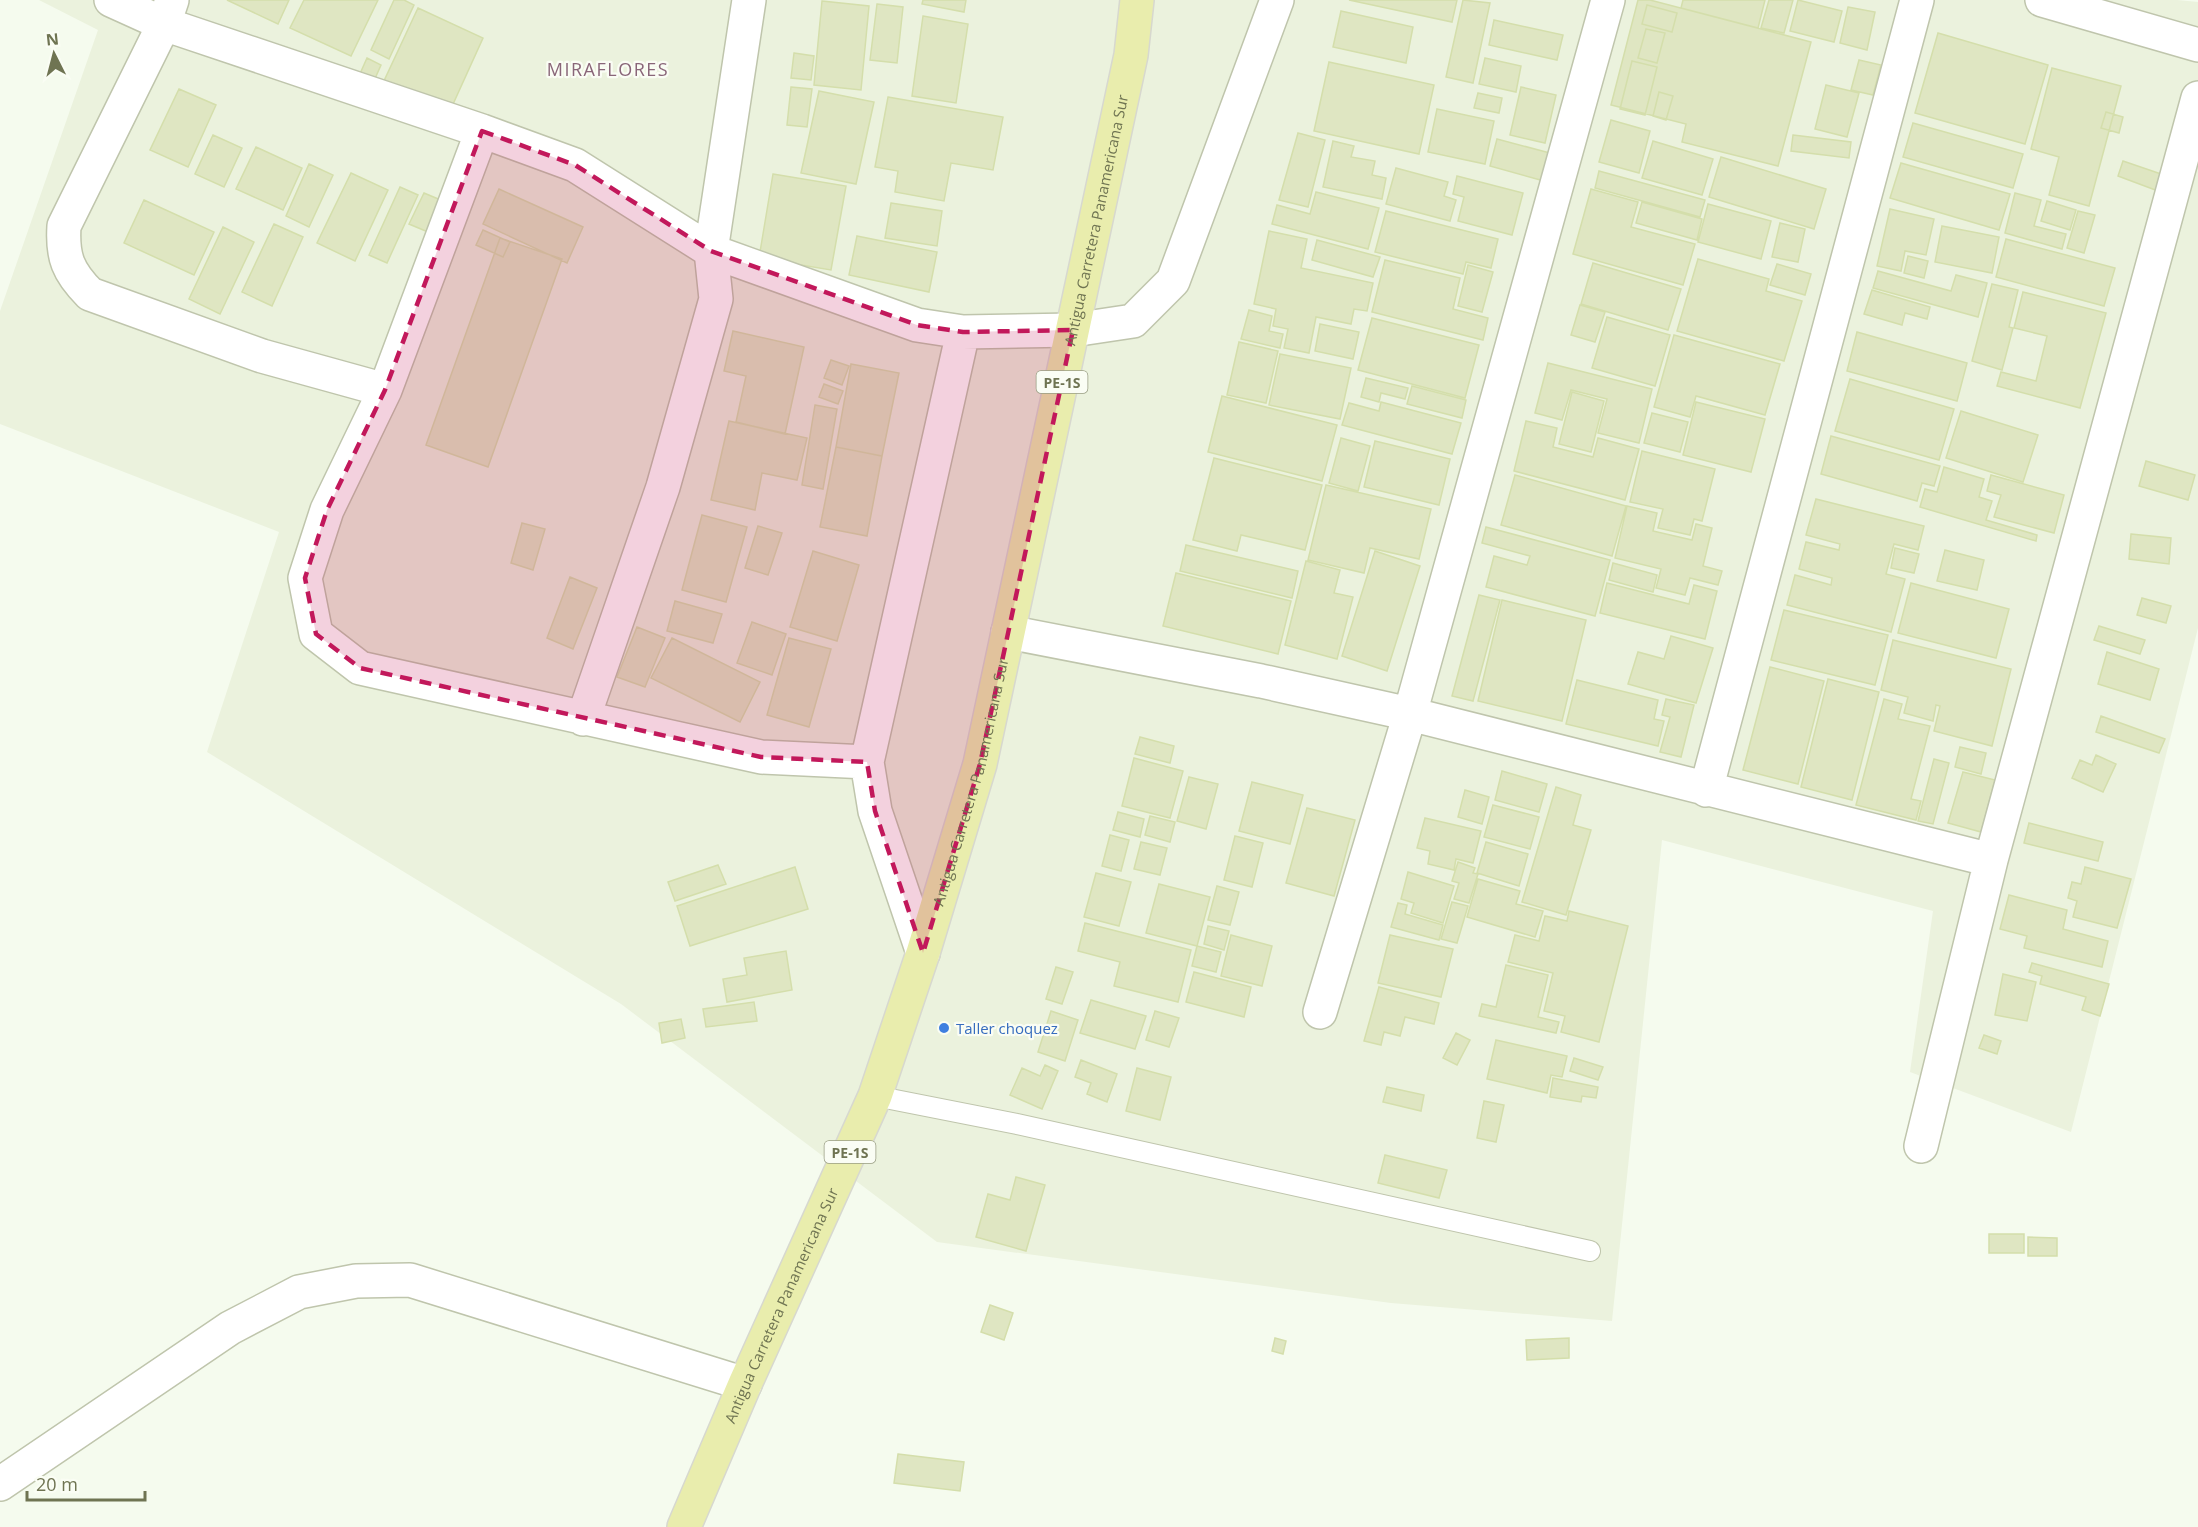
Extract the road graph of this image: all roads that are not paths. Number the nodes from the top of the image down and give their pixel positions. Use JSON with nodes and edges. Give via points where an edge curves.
{"nodes":[{"id":1,"x":111,"y":0,"type":"edge"},
{"id":2,"x":749,"y":0,"type":"edge"},
{"id":3,"x":1137,"y":0,"type":"edge"},
{"id":4,"x":1277,"y":0,"type":"edge"},
{"id":5,"x":1608,"y":0,"type":"edge"},
{"id":6,"x":1917,"y":0,"type":"edge"},
{"id":7,"x":2042,"y":0,"type":"edge"},
{"id":8,"x":168,"y":12,"type":"edge"},
{"id":9,"x":2198,"y":45,"type":"edge"},
{"id":10,"x":2198,"y":98,"type":"edge"},
{"id":11,"x":482,"y":131,"type":"junction"},
{"id":12,"x":711,"y":251,"type":"junction"},
{"id":13,"x":1073,"y":330,"type":"junction"},
{"id":14,"x":963,"y":332,"type":"junction"},
{"id":15,"x":385,"y":390,"type":"junction"},
{"id":16,"x":1008,"y":632,"type":"junction"},
{"id":17,"x":1410,"y":714,"type":"junction"},
{"id":18,"x":583,"y":719,"type":"junction"},
{"id":19,"x":867,"y":762,"type":"junction"},
{"id":20,"x":1706,"y":789,"type":"junction"},
{"id":21,"x":1991,"y":860,"type":"junction"},
{"id":22,"x":923,"y":954,"type":"junction"},
{"id":23,"x":1320,"y":1012,"type":"dead end"},
{"id":24,"x":875,"y":1096,"type":"junction"},
{"id":25,"x":1921,"y":1146,"type":"dead end"},
{"id":26,"x":1590,"y":1251,"type":"dead end"},
{"id":27,"x":745,"y":1384,"type":"junction"},
{"id":28,"x":0,"y":1484,"type":"edge"},
{"id":29,"x":684,"y":1527,"type":"edge"}],
"edges":[{"from":1,"to":8,"type":"street"},
{"from":2,"to":12,"type":"street"},
{"from":3,"to":13,"type":"highway","name":"Antigua Carretera Panamericana Sur","number":"PE-1S","via":[[1131,55]]},
{"from":4,"to":13,"type":"street","via":[[1173,281],[1133,321]]},
{"from":5,"to":17,"type":"street"},
{"from":6,"to":20,"type":"street"},
{"from":7,"to":9,"type":"street"},
{"from":8,"to":11,"type":"street"},
{"from":8,"to":15,"type":"street","via":[[64,226],[62,245],[76,281],[90,294],[262,356]]},
{"from":10,"to":21,"type":"street"},
{"from":11,"to":12,"type":"street","via":[[575,165]]},
{"from":11,"to":15,"type":"street"},
{"from":12,"to":14,"type":"street","via":[[917,325]]},
{"from":12,"to":18,"type":"street","via":[[716,299],[663,487]]},
{"from":13,"to":14,"type":"street"},
{"from":13,"to":16,"type":"highway","name":"Antigua Carretera Panamericana Sur","number":"PE-1S"},
{"from":14,"to":19,"type":"street"},
{"from":15,"to":18,"type":"street","via":[[327,510],[305,578],[316,634],[360,668]]},
{"from":16,"to":17,"type":"street"},
{"from":16,"to":22,"type":"highway","name":"Antigua Carretera Panamericana Sur","number":"PE-1S","via":[[980,764]]},
{"from":17,"to":20,"type":"street"},
{"from":17,"to":23,"type":"street"},
{"from":18,"to":19,"type":"street","via":[[761,757]]},
{"from":19,"to":22,"type":"street","via":[[874,811]]},
{"from":20,"to":21,"type":"street"},
{"from":21,"to":25,"type":"street"},
{"from":22,"to":24,"type":"highway","name":"Antigua Carretera Panamericana Sur","number":"PE-1S"},
{"from":24,"to":26,"type":"lane"},
{"from":24,"to":27,"type":"highway","name":"Antigua Carretera Panamericana Sur","number":"PE-1S"},
{"from":27,"to":28,"type":"street","via":[[410,1280],[356,1281],[299,1292],[230,1328]]},
{"from":27,"to":29,"type":"highway","name":"Antigua Carretera Panamericana Sur","number":"PE-1S"}]}
